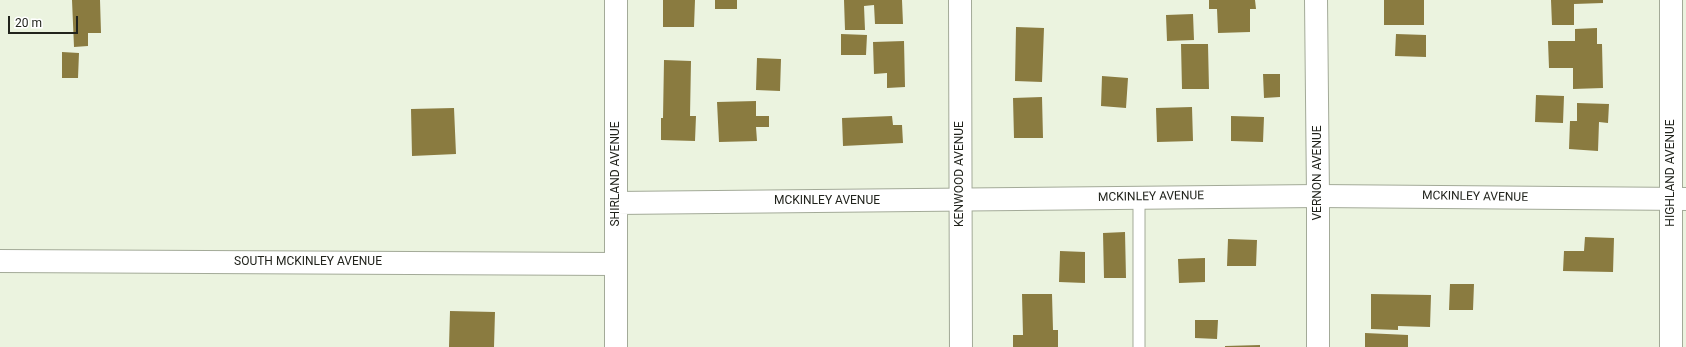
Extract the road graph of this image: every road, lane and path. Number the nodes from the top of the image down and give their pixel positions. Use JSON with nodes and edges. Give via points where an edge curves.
{"nodes":[{"id":1,"x":616,"y":0,"type":"edge"},
{"id":2,"x":960,"y":0,"type":"edge"},
{"id":3,"x":1316,"y":0,"type":"edge"},
{"id":4,"x":1671,"y":0,"type":"edge"},
{"id":5,"x":1318,"y":196,"type":"junction"},
{"id":6,"x":1139,"y":197,"type":"junction"},
{"id":7,"x":1678,"y":199,"type":"edge"},
{"id":8,"x":960,"y":200,"type":"junction"},
{"id":9,"x":616,"y":203,"type":"junction"},
{"id":10,"x":0,"y":261,"type":"edge"},
{"id":11,"x":615,"y":264,"type":"junction"},
{"id":12,"x":616,"y":347,"type":"edge"},
{"id":13,"x":961,"y":347,"type":"edge"},
{"id":14,"x":1139,"y":347,"type":"edge"},
{"id":15,"x":1318,"y":347,"type":"edge"},
{"id":16,"x":1671,"y":347,"type":"edge"}],
"edges":[{"from":1,"to":9,"type":"street","name":"SHIRLAND AVENUE"},
{"from":2,"to":8,"type":"street","name":"KENWOOD AVENUE"},
{"from":3,"to":5,"type":"street","name":"VERNON AVENUE"},
{"from":4,"to":7,"type":"street","name":"HIGHLAND AVENUE"},
{"from":5,"to":6,"type":"street","name":"MCKINLEY AVENUE"},
{"from":5,"to":7,"type":"street","name":"MCKINLEY AVENUE"},
{"from":5,"to":15,"type":"street","name":"VERNON AVENUE"},
{"from":6,"to":8,"type":"street","name":"MCKINLEY AVENUE"},
{"from":6,"to":14,"type":"lane"},
{"from":7,"to":16,"type":"street","name":"HIGHLAND AVENUE"},
{"from":8,"to":9,"type":"street","name":"MCKINLEY AVENUE"},
{"from":8,"to":13,"type":"street","name":"KENWOOD AVENUE"},
{"from":9,"to":11,"type":"street","name":"SHIRLAND AVENUE"},
{"from":10,"to":11,"type":"street","name":"SOUTH MCKINLEY AVENUE"},
{"from":11,"to":12,"type":"street","name":"SHIRLAND AVENUE"}]}
